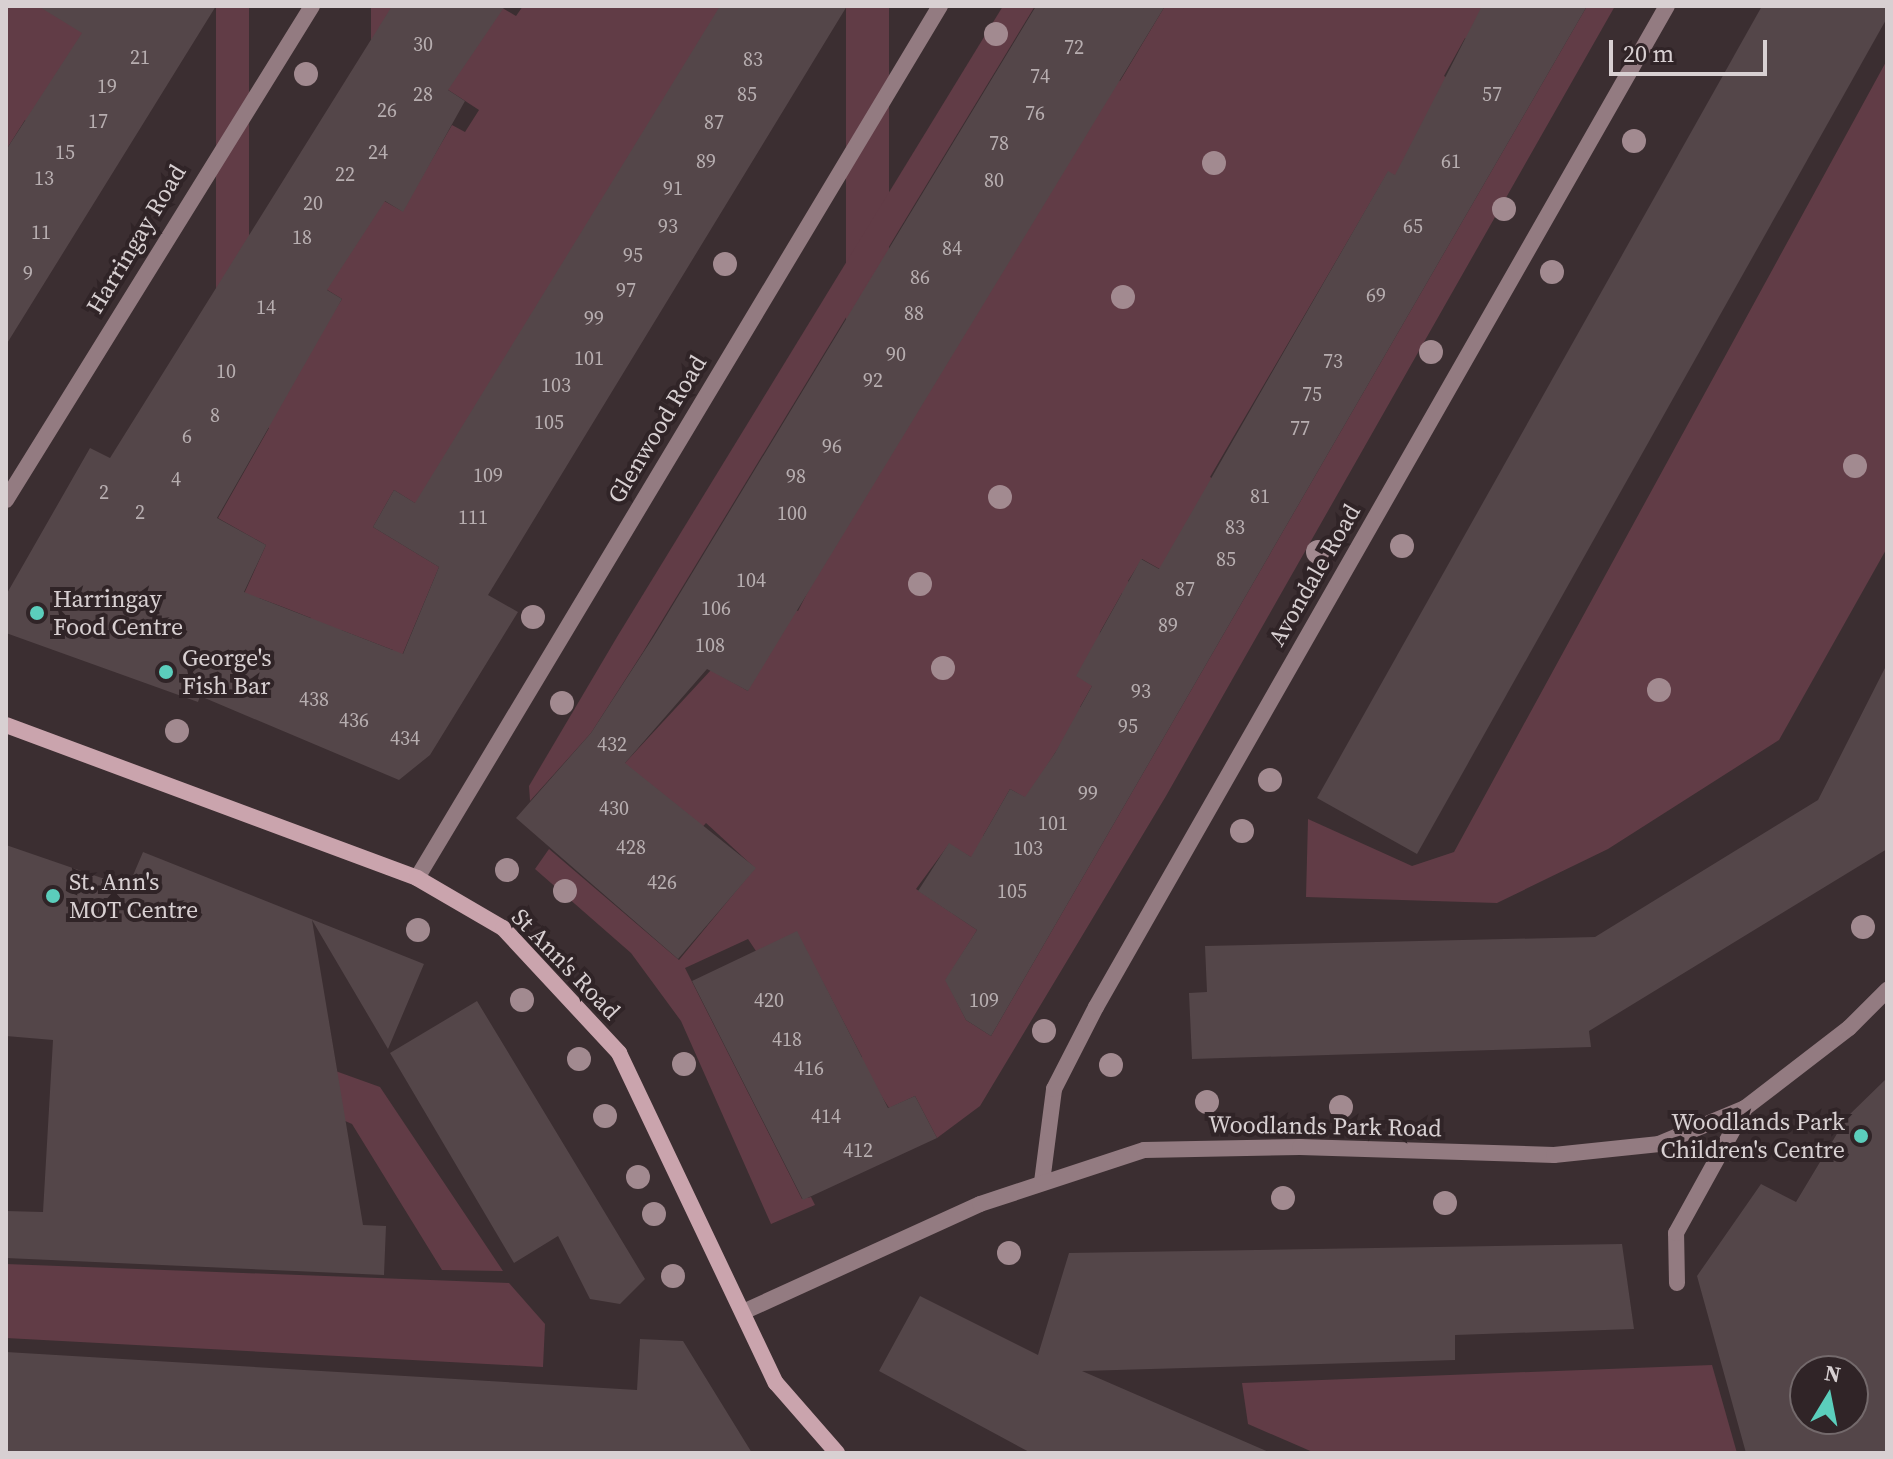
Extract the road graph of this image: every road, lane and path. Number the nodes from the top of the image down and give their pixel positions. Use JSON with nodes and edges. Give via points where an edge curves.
{"nodes":[{"id":1,"x":312,"y":6,"type":"edge"},
{"id":2,"x":940,"y":6,"type":"edge"},
{"id":3,"x":1667,"y":6,"type":"edge"},
{"id":4,"x":6,"y":500,"type":"edge"},
{"id":5,"x":6,"y":725,"type":"edge"},
{"id":6,"x":417,"y":878,"type":"junction"},
{"id":7,"x":1887,"y":990,"type":"edge"},
{"id":8,"x":1745,"y":1108,"type":"junction"},
{"id":9,"x":1042,"y":1182,"type":"junction"},
{"id":10,"x":1677,"y":1283,"type":"dead end"},
{"id":11,"x":743,"y":1312,"type":"junction"},
{"id":12,"x":837,"y":1453,"type":"edge"}],
"edges":[{"from":1,"to":4,"type":"street","name":"Harringay Road"},
{"from":2,"to":6,"type":"street","name":"Glenwood Road"},
{"from":3,"to":9,"type":"street","name":"Avondale Road","via":[[1096,1007],[1054,1089]]},
{"from":5,"to":6,"type":"main road","name":"St Ann's Road"},
{"from":6,"to":11,"type":"main road","name":"St Ann's Road","via":[[503,928],[619,1053]]},
{"from":7,"to":8,"type":"street","name":"Woodlands Park Road","via":[[1849,1028]]},
{"from":8,"to":9,"type":"street","name":"Woodlands Park Road","via":[[1644,1146],[1554,1155],[1300,1147],[1144,1150]]},
{"from":8,"to":10,"type":"street","via":[[1676,1233]]},
{"from":9,"to":11,"type":"street","name":"Woodlands Park Road"},
{"from":11,"to":12,"type":"main road","name":"St Ann's Road","via":[[776,1383]]}]}
